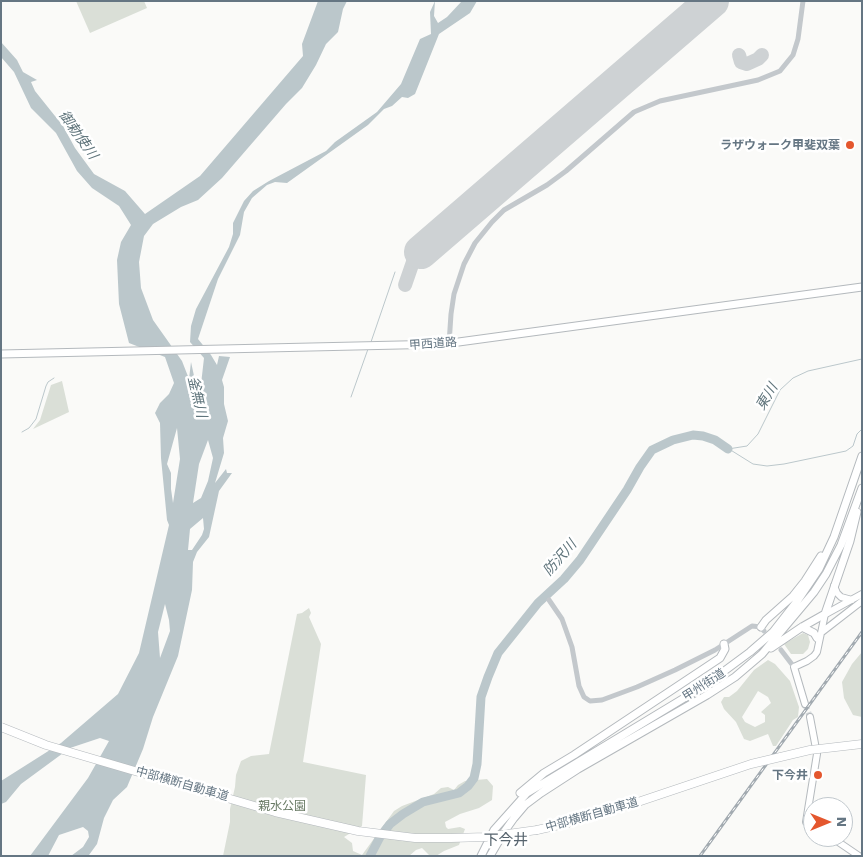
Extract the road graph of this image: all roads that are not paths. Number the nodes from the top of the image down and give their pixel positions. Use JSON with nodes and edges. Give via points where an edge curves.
{"nodes":[{"id":1,"x":803,"y":1,"type":"edge"},
{"id":2,"x":862,"y":287,"type":"edge"},
{"id":3,"x":449,"y":344,"type":"junction"},
{"id":4,"x":1,"y":354,"type":"edge"},
{"id":5,"x":861,"y":459,"type":"edge"},
{"id":6,"x":862,"y":488,"type":"edge"},
{"id":7,"x":834,"y":584,"type":"junction"},
{"id":8,"x":862,"y":594,"type":"edge"},
{"id":9,"x":549,"y":600,"type":"dead end"},
{"id":10,"x":852,"y":600,"type":"junction"},
{"id":11,"x":862,"y":601,"type":"edge"},
{"id":12,"x":825,"y":614,"type":"junction"},
{"id":13,"x":802,"y":627,"type":"junction"},
{"id":14,"x":763,"y":629,"type":"joint"},
{"id":15,"x":819,"y":635,"type":"junction"},
{"id":16,"x":724,"y":644,"type":"junction"},
{"id":17,"x":781,"y":650,"type":"dead end"},
{"id":18,"x":762,"y":654,"type":"junction"},
{"id":19,"x":794,"y":667,"type":"junction"},
{"id":20,"x":806,"y":704,"type":"tunnel mouth"},
{"id":21,"x":810,"y":717,"type":"tunnel mouth"},
{"id":22,"x":1,"y":727,"type":"edge"},
{"id":23,"x":862,"y":744,"type":"edge"},
{"id":24,"x":810,"y":797,"type":"edge"},
{"id":25,"x":494,"y":830,"type":"junction"},
{"id":26,"x":846,"y":847,"type":"edge"},
{"id":27,"x":481,"y":856,"type":"edge"},
{"id":28,"x":490,"y":856,"type":"edge"},
{"id":29,"x":859,"y":856,"type":"edge"}],
"edges":[{"from":1,"to":3,"type":"street","via":[[793,55],[780,71],[758,80],[660,100],[634,112],[566,171],[504,210],[475,243],[464,264],[454,294]]},
{"from":2,"to":3,"type":"highway","name":"甲西道路"},
{"from":3,"to":4,"type":"highway","name":"甲西道路"},
{"from":5,"to":14,"type":"highway","via":[[830,537],[814,567],[792,596],[762,624]]},
{"from":5,"to":25,"type":"highway","name":"甲州街道","via":[[834,537],[819,569],[773,632],[704,686],[527,793]]},
{"from":6,"to":7,"type":"highway","via":[[855,522]]},
{"from":6,"to":18,"type":"highway","name":"甲州街道","via":[[841,545],[826,574]]},
{"from":7,"to":10,"type":"main road","via":[[841,597]]},
{"from":7,"to":12,"type":"highway"},
{"from":8,"to":10,"type":"main road"},
{"from":9,"to":16,"type":"street","via":[[562,618],[572,647],[579,686],[584,698],[590,701],[637,687]]},
{"from":10,"to":12,"type":"main road"},
{"from":11,"to":15,"type":"main road"},
{"from":12,"to":13,"type":"highway"},
{"from":12,"to":15,"type":"main road"},
{"from":13,"to":15,"type":"highway"},
{"from":13,"to":18,"type":"highway"},
{"from":14,"to":16,"type":"street","via":[[752,626]]},
{"from":15,"to":19,"type":"main road","via":[[819,648],[814,656]]},
{"from":16,"to":25,"type":"highway","via":[[720,658],[544,773],[523,790]]},
{"from":17,"to":19,"type":"street"},
{"from":18,"to":28,"type":"highway","name":"甲州街道","via":[[707,695],[525,805]]},
{"from":19,"to":20,"type":"main road"},
{"from":21,"to":24,"type":"main road","via":[[817,754]]},
{"from":22,"to":23,"type":"highway","name":"中部横断自動車道","bridge":true,"via":[[46,745],[275,812],[358,831],[415,838],[486,837],[537,830],[635,803],[751,764],[810,750]]},
{"from":25,"to":27,"type":"highway","name":"甲州街道"},
{"from":26,"to":29,"type":"main road"}]}
